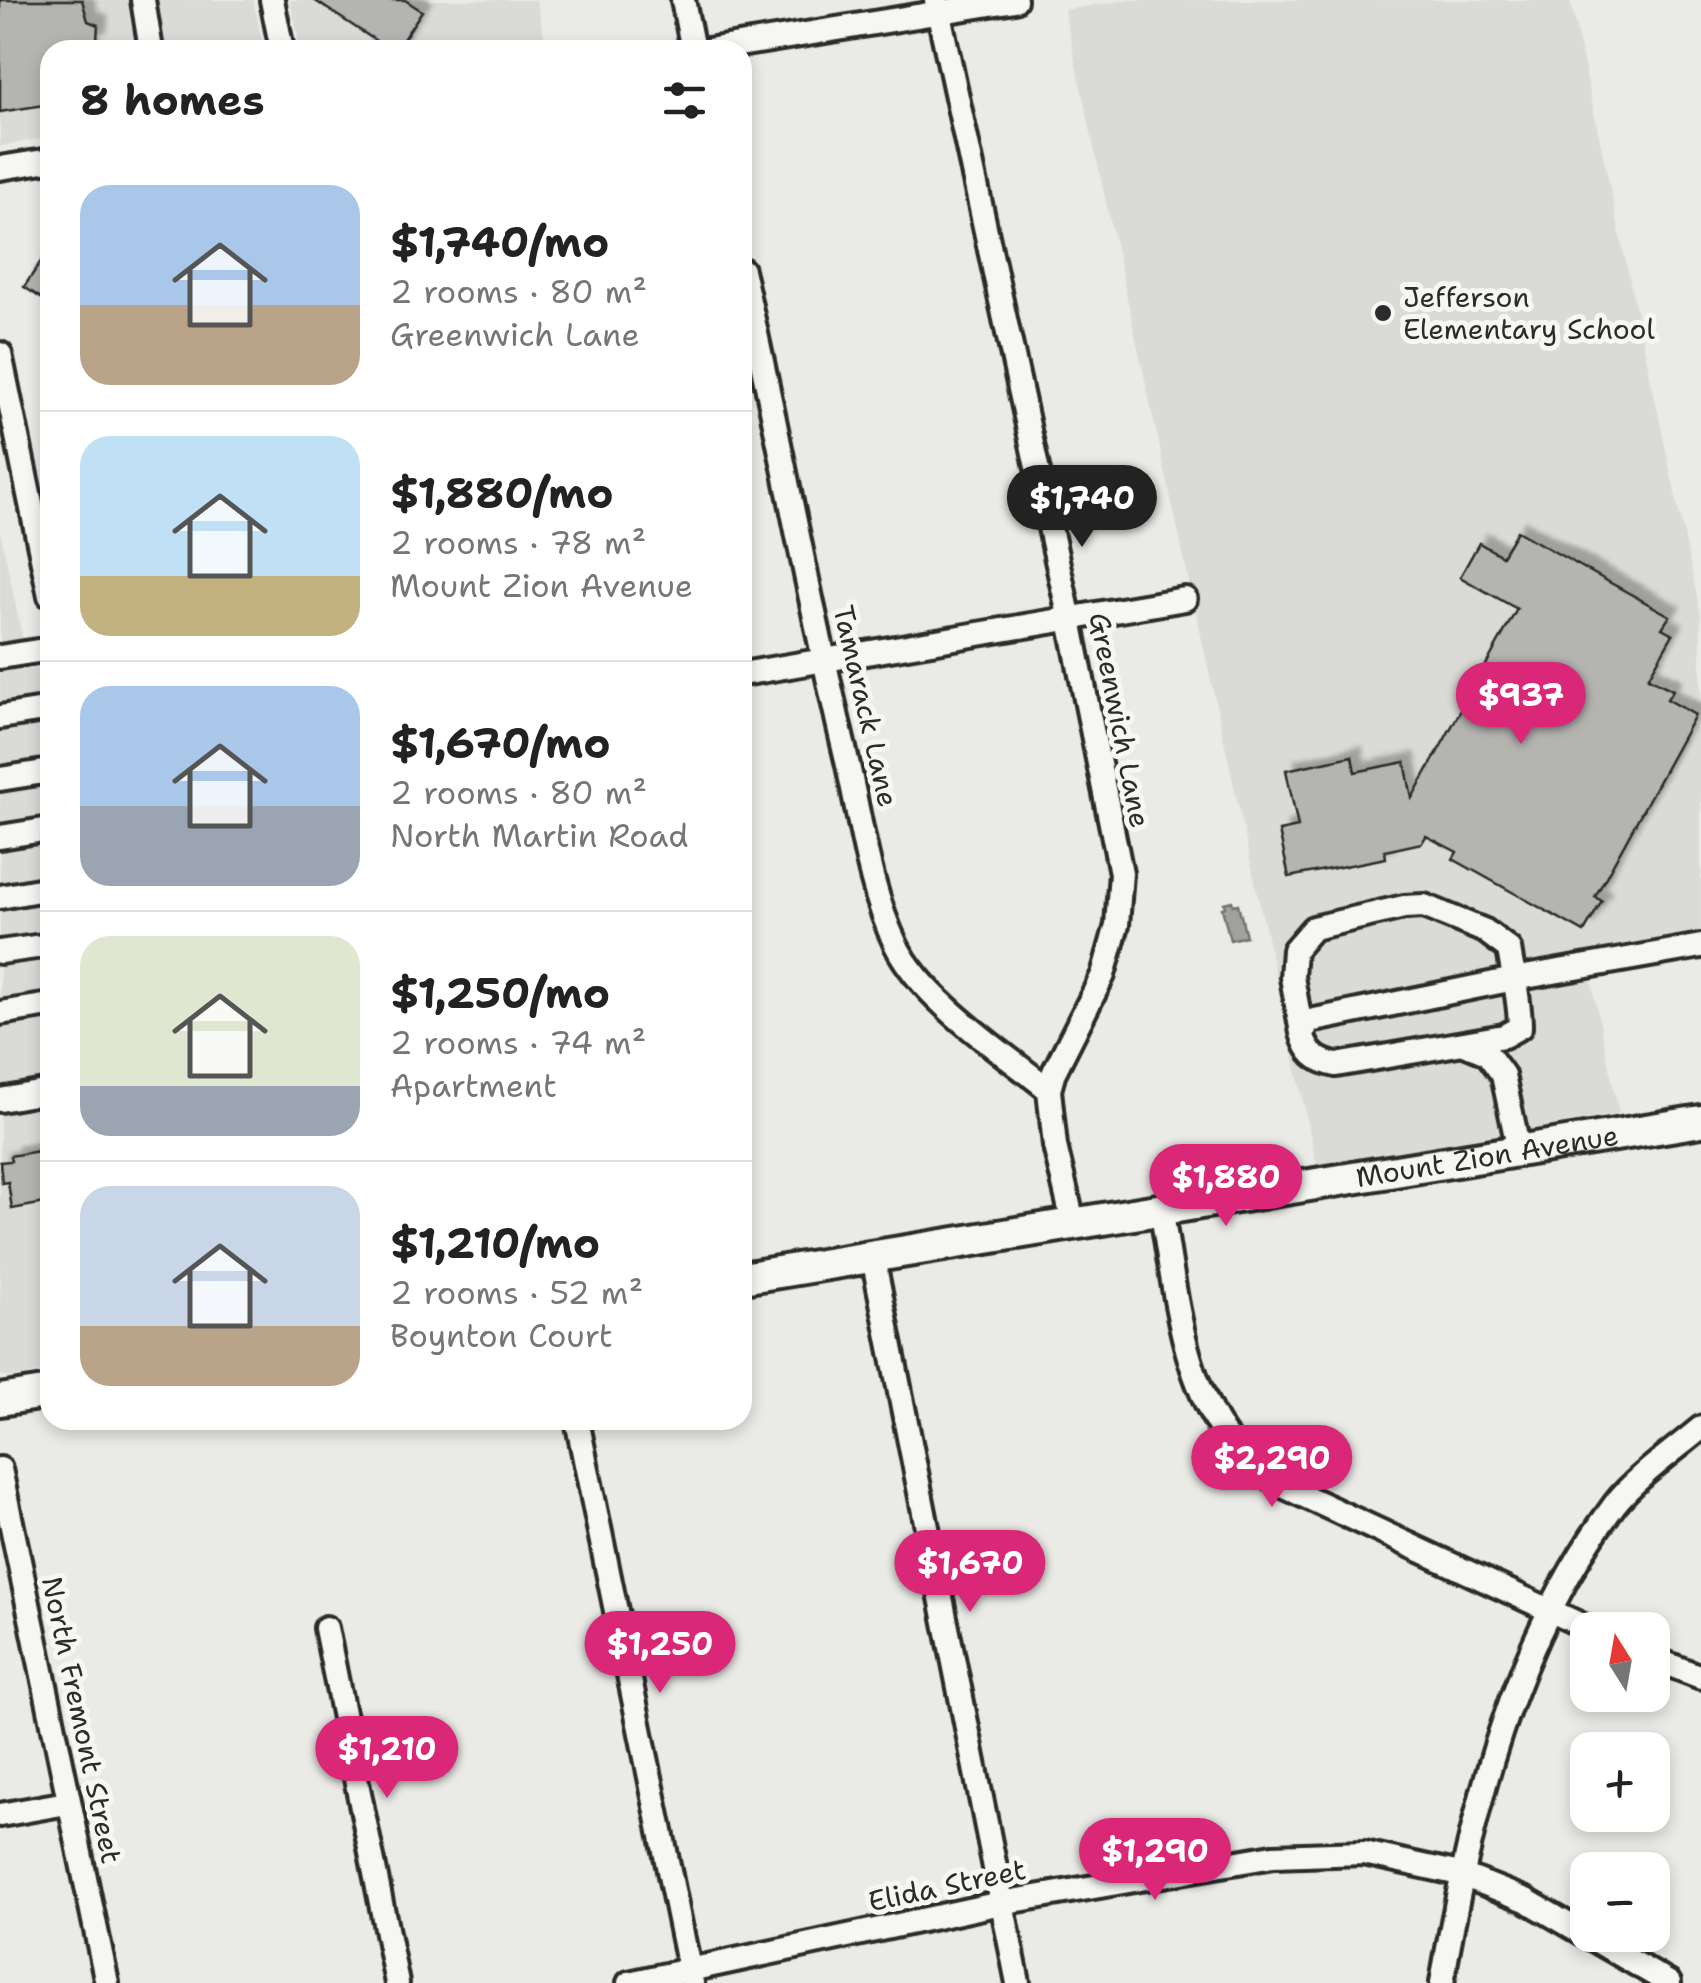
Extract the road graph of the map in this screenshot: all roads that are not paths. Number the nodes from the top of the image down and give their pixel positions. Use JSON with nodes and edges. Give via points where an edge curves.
{"nodes":[{"id":1,"x":143,"y":0,"type":"edge"},
{"id":2,"x":272,"y":0,"type":"edge"},
{"id":3,"x":683,"y":0,"type":"edge"},
{"id":4,"x":1014,"y":0,"type":"edge"},
{"id":5,"x":938,"y":6,"type":"edge"},
{"id":6,"x":149,"y":40,"type":"edge"},
{"id":7,"x":280,"y":40,"type":"edge"},
{"id":8,"x":691,"y":40,"type":"edge"},
{"id":9,"x":752,"y":42,"type":"edge"},
{"id":10,"x":40,"y":162,"type":"edge"},
{"id":11,"x":0,"y":168,"type":"edge"},
{"id":12,"x":752,"y":318,"type":"edge"},
{"id":13,"x":0,"y":354,"type":"edge"},
{"id":14,"x":40,"y":548,"type":"edge"},
{"id":15,"x":1186,"y":599,"type":"dead end"},
{"id":16,"x":1070,"y":620,"type":"junction"},
{"id":17,"x":40,"y":651,"type":"edge"},
{"id":18,"x":0,"y":658,"type":"edge"},
{"id":19,"x":823,"y":660,"type":"junction"},
{"id":20,"x":752,"y":672,"type":"edge"},
{"id":21,"x":40,"y":710,"type":"edge"},
{"id":22,"x":0,"y":716,"type":"edge"},
{"id":23,"x":40,"y":773,"type":"edge"},
{"id":24,"x":0,"y":779,"type":"edge"},
{"id":25,"x":40,"y":831,"type":"edge"},
{"id":26,"x":0,"y":837,"type":"edge"},
{"id":27,"x":40,"y":890,"type":"edge"},
{"id":28,"x":0,"y":897,"type":"edge"},
{"id":29,"x":40,"y":946,"type":"edge"},
{"id":30,"x":1701,"y":946,"type":"edge"},
{"id":31,"x":0,"y":952,"type":"edge"},
{"id":32,"x":1514,"y":979,"type":"junction"},
{"id":33,"x":40,"y":1007,"type":"edge"},
{"id":34,"x":0,"y":1013,"type":"edge"},
{"id":35,"x":1302,"y":1032,"type":"junction"},
{"id":36,"x":1465,"y":1044,"type":"junction"},
{"id":37,"x":1049,"y":1090,"type":"junction"},
{"id":38,"x":40,"y":1094,"type":"edge"},
{"id":39,"x":0,"y":1100,"type":"edge"},
{"id":40,"x":1701,"y":1121,"type":"edge"},
{"id":41,"x":1519,"y":1151,"type":"junction"},
{"id":42,"x":1161,"y":1209,"type":"junction"},
{"id":43,"x":1072,"y":1222,"type":"junction"},
{"id":44,"x":873,"y":1258,"type":"junction"},
{"id":45,"x":752,"y":1276,"type":"edge"},
{"id":46,"x":40,"y":1394,"type":"edge"},
{"id":47,"x":0,"y":1400,"type":"edge"},
{"id":48,"x":1701,"y":1428,"type":"edge"},
{"id":49,"x":579,"y":1430,"type":"edge"},
{"id":50,"x":0,"y":1469,"type":"edge"},
{"id":51,"x":1548,"y":1610,"type":"junction"},
{"id":52,"x":1570,"y":1620,"type":"edge"},
{"id":53,"x":326,"y":1628,"type":"dead end"},
{"id":54,"x":1670,"y":1665,"type":"edge"},
{"id":55,"x":1701,"y":1677,"type":"edge"},
{"id":56,"x":67,"y":1803,"type":"junction"},
{"id":57,"x":0,"y":1815,"type":"edge"},
{"id":58,"x":1460,"y":1874,"type":"junction"},
{"id":59,"x":1000,"y":1904,"type":"junction"},
{"id":60,"x":691,"y":1977,"type":"edge"},
{"id":61,"x":106,"y":1983,"type":"edge"},
{"id":62,"x":397,"y":1983,"type":"edge"},
{"id":63,"x":629,"y":1983,"type":"edge"},
{"id":64,"x":1018,"y":1983,"type":"edge"},
{"id":65,"x":1442,"y":1983,"type":"edge"},
{"id":66,"x":1669,"y":1983,"type":"edge"}],
"edges":[{"from":1,"to":6,"type":"street"},
{"from":2,"to":7,"type":"street"},
{"from":3,"to":8,"type":"street"},
{"from":4,"to":5,"type":"street"},
{"from":5,"to":9,"type":"street"},
{"from":5,"to":16,"type":"street","name":"Greenwich Lane"},
{"from":10,"to":11,"type":"street"},
{"from":12,"to":19,"type":"street","name":"Tamarack Lane"},
{"from":13,"to":14,"type":"street"},
{"from":15,"to":16,"type":"street"},
{"from":16,"to":19,"type":"street"},
{"from":16,"to":37,"type":"street","name":"Greenwich Lane","via":[[1121,873],[1117,926],[1102,975]]},
{"from":17,"to":18,"type":"street"},
{"from":19,"to":20,"type":"street"},
{"from":19,"to":37,"type":"street","name":"Tamarack Lane","via":[[878,898],[896,946],[924,987]]},
{"from":21,"to":22,"type":"street"},
{"from":23,"to":24,"type":"street"},
{"from":25,"to":26,"type":"street"},
{"from":27,"to":28,"type":"street"},
{"from":29,"to":31,"type":"street"},
{"from":30,"to":32,"type":"street"},
{"from":32,"to":35,"type":"street","via":[[1317,1018]]},
{"from":32,"to":35,"type":"street","via":[[1501,940],[1424,906],[1329,922],[1313,928],[1294,950]]},
{"from":32,"to":36,"type":"street","via":[[1520,1027]]},
{"from":33,"to":34,"type":"street"},
{"from":35,"to":36,"type":"street","via":[[1307,1050],[1336,1065]]},
{"from":36,"to":41,"type":"street","via":[[1487,1053],[1503,1075]]},
{"from":37,"to":43,"type":"street"},
{"from":38,"to":39,"type":"street"},
{"from":40,"to":41,"type":"main road","name":"Mount Zion Avenue"},
{"from":41,"to":42,"type":"main road","name":"Mount Zion Avenue"},
{"from":42,"to":43,"type":"main road","name":"Mount Zion Avenue"},
{"from":42,"to":51,"type":"street","via":[[1191,1365],[1210,1410],[1240,1454],[1282,1486]]},
{"from":43,"to":44,"type":"main road","name":"Mount Zion Avenue"},
{"from":44,"to":45,"type":"main road","name":"Mount Zion Avenue"},
{"from":44,"to":59,"type":"street"},
{"from":46,"to":47,"type":"main road"},
{"from":48,"to":51,"type":"street","via":[[1616,1501]]},
{"from":49,"to":60,"type":"street"},
{"from":50,"to":56,"type":"street","name":"North Fremont Street"},
{"from":51,"to":52,"type":"street"},
{"from":51,"to":58,"type":"street","via":[[1498,1742]]},
{"from":53,"to":62,"type":"street"},
{"from":54,"to":55,"type":"street"},
{"from":56,"to":57,"type":"street"},
{"from":56,"to":61,"type":"street","name":"North Fremont Street"},
{"from":58,"to":59,"type":"street","name":"Elida Street","via":[[1364,1853],[1273,1856]]},
{"from":58,"to":65,"type":"street"},
{"from":58,"to":66,"type":"street","name":"Elida Street","via":[[1526,1900]]},
{"from":59,"to":60,"type":"street","name":"Elida Street"},
{"from":59,"to":64,"type":"street"},
{"from":60,"to":63,"type":"street","name":"Elida Street"}]}
